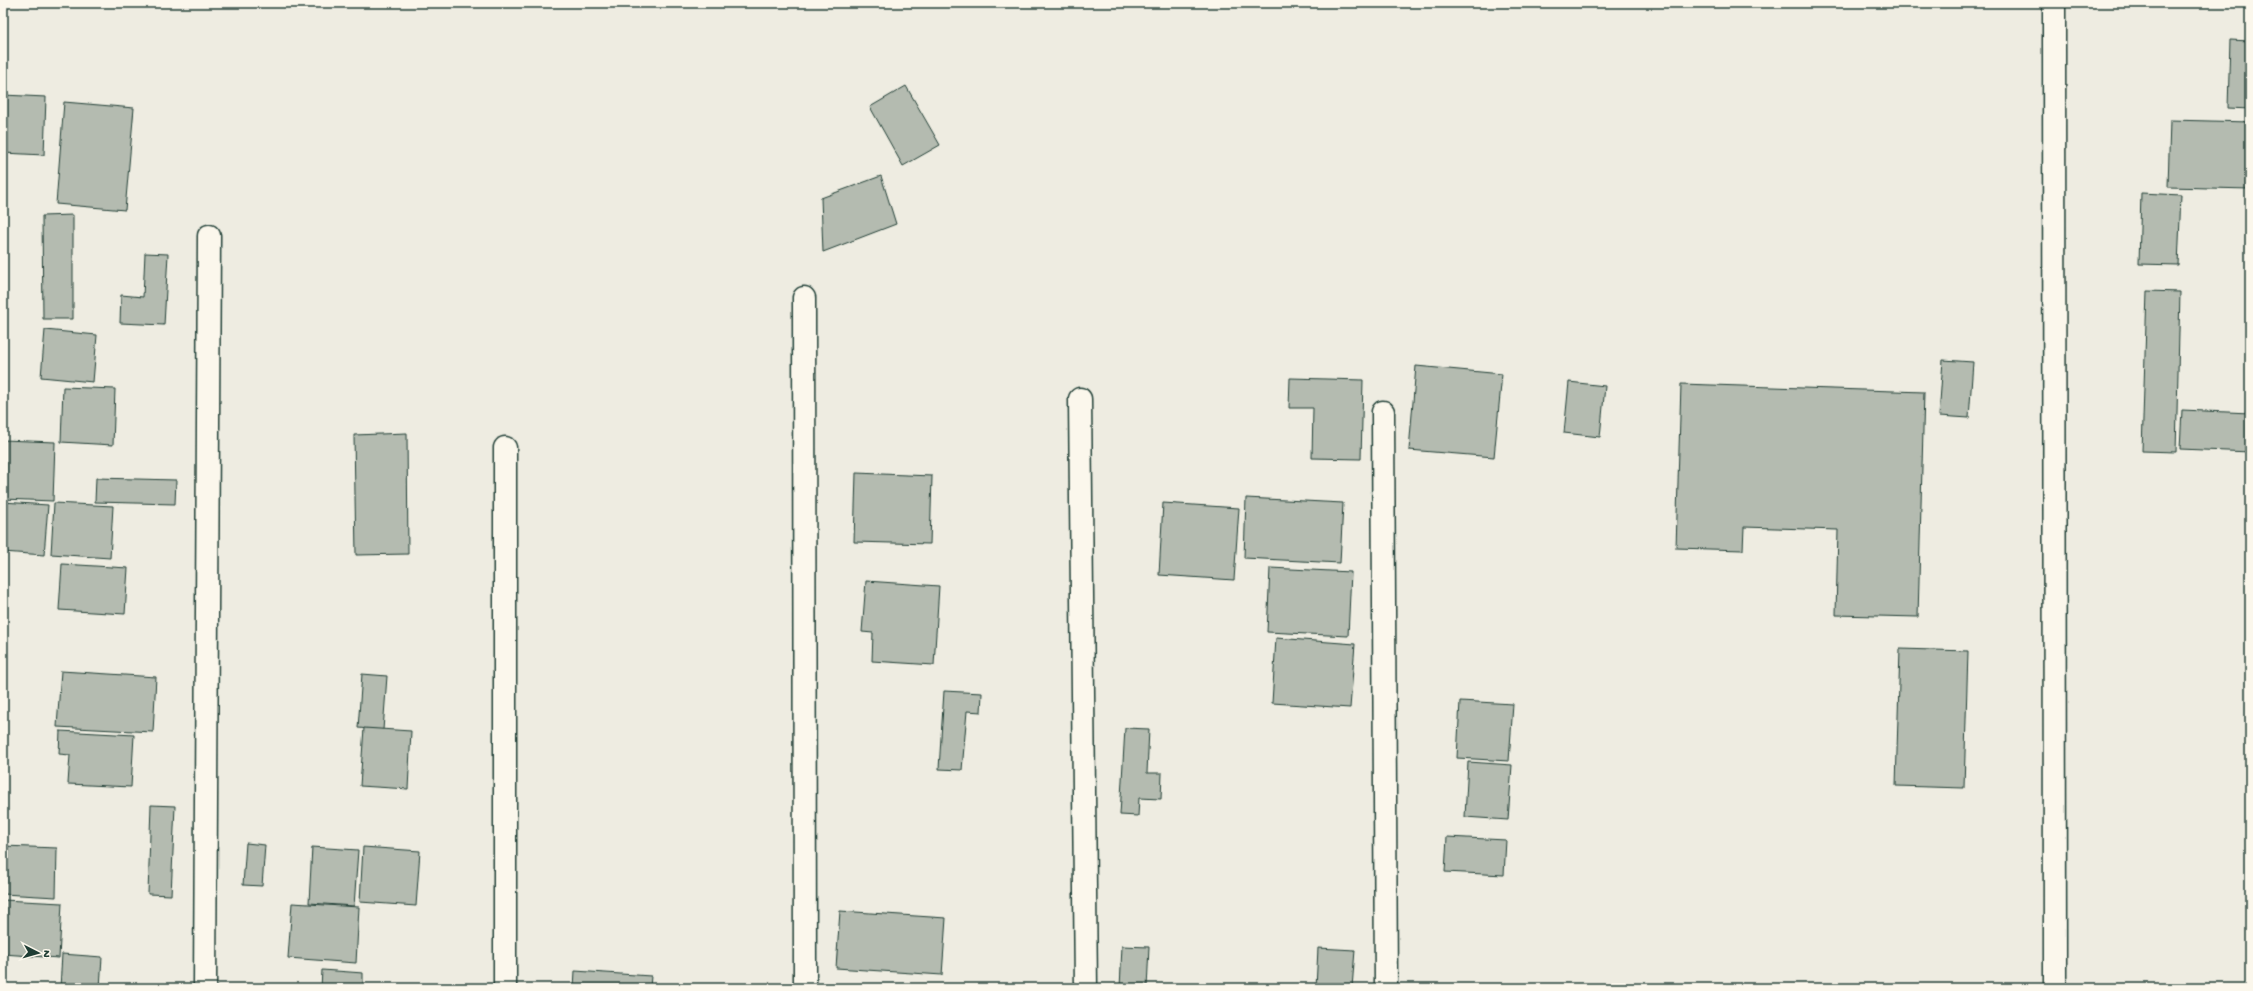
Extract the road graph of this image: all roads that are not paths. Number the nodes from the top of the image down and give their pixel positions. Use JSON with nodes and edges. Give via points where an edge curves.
{"nodes":[{"id":1,"x":2054,"y":3,"type":"edge"},
{"id":2,"x":209,"y":236,"type":"dead end"},
{"id":3,"x":804,"y":298,"type":"dead end"},
{"id":4,"x":1080,"y":399,"type":"dead end"},
{"id":5,"x":1383,"y":412,"type":"dead end"},
{"id":6,"x":505,"y":448,"type":"dead end"},
{"id":7,"x":204,"y":988,"type":"edge"},
{"id":8,"x":505,"y":988,"type":"edge"},
{"id":9,"x":805,"y":988,"type":"edge"},
{"id":10,"x":1086,"y":988,"type":"edge"},
{"id":11,"x":1386,"y":988,"type":"edge"},
{"id":12,"x":2055,"y":988,"type":"edge"}],
"edges":[{"from":1,"to":12,"type":"street"},
{"from":2,"to":7,"type":"street"},
{"from":3,"to":9,"type":"street"},
{"from":4,"to":10,"type":"street"},
{"from":5,"to":11,"type":"street"},
{"from":6,"to":8,"type":"street"}]}
